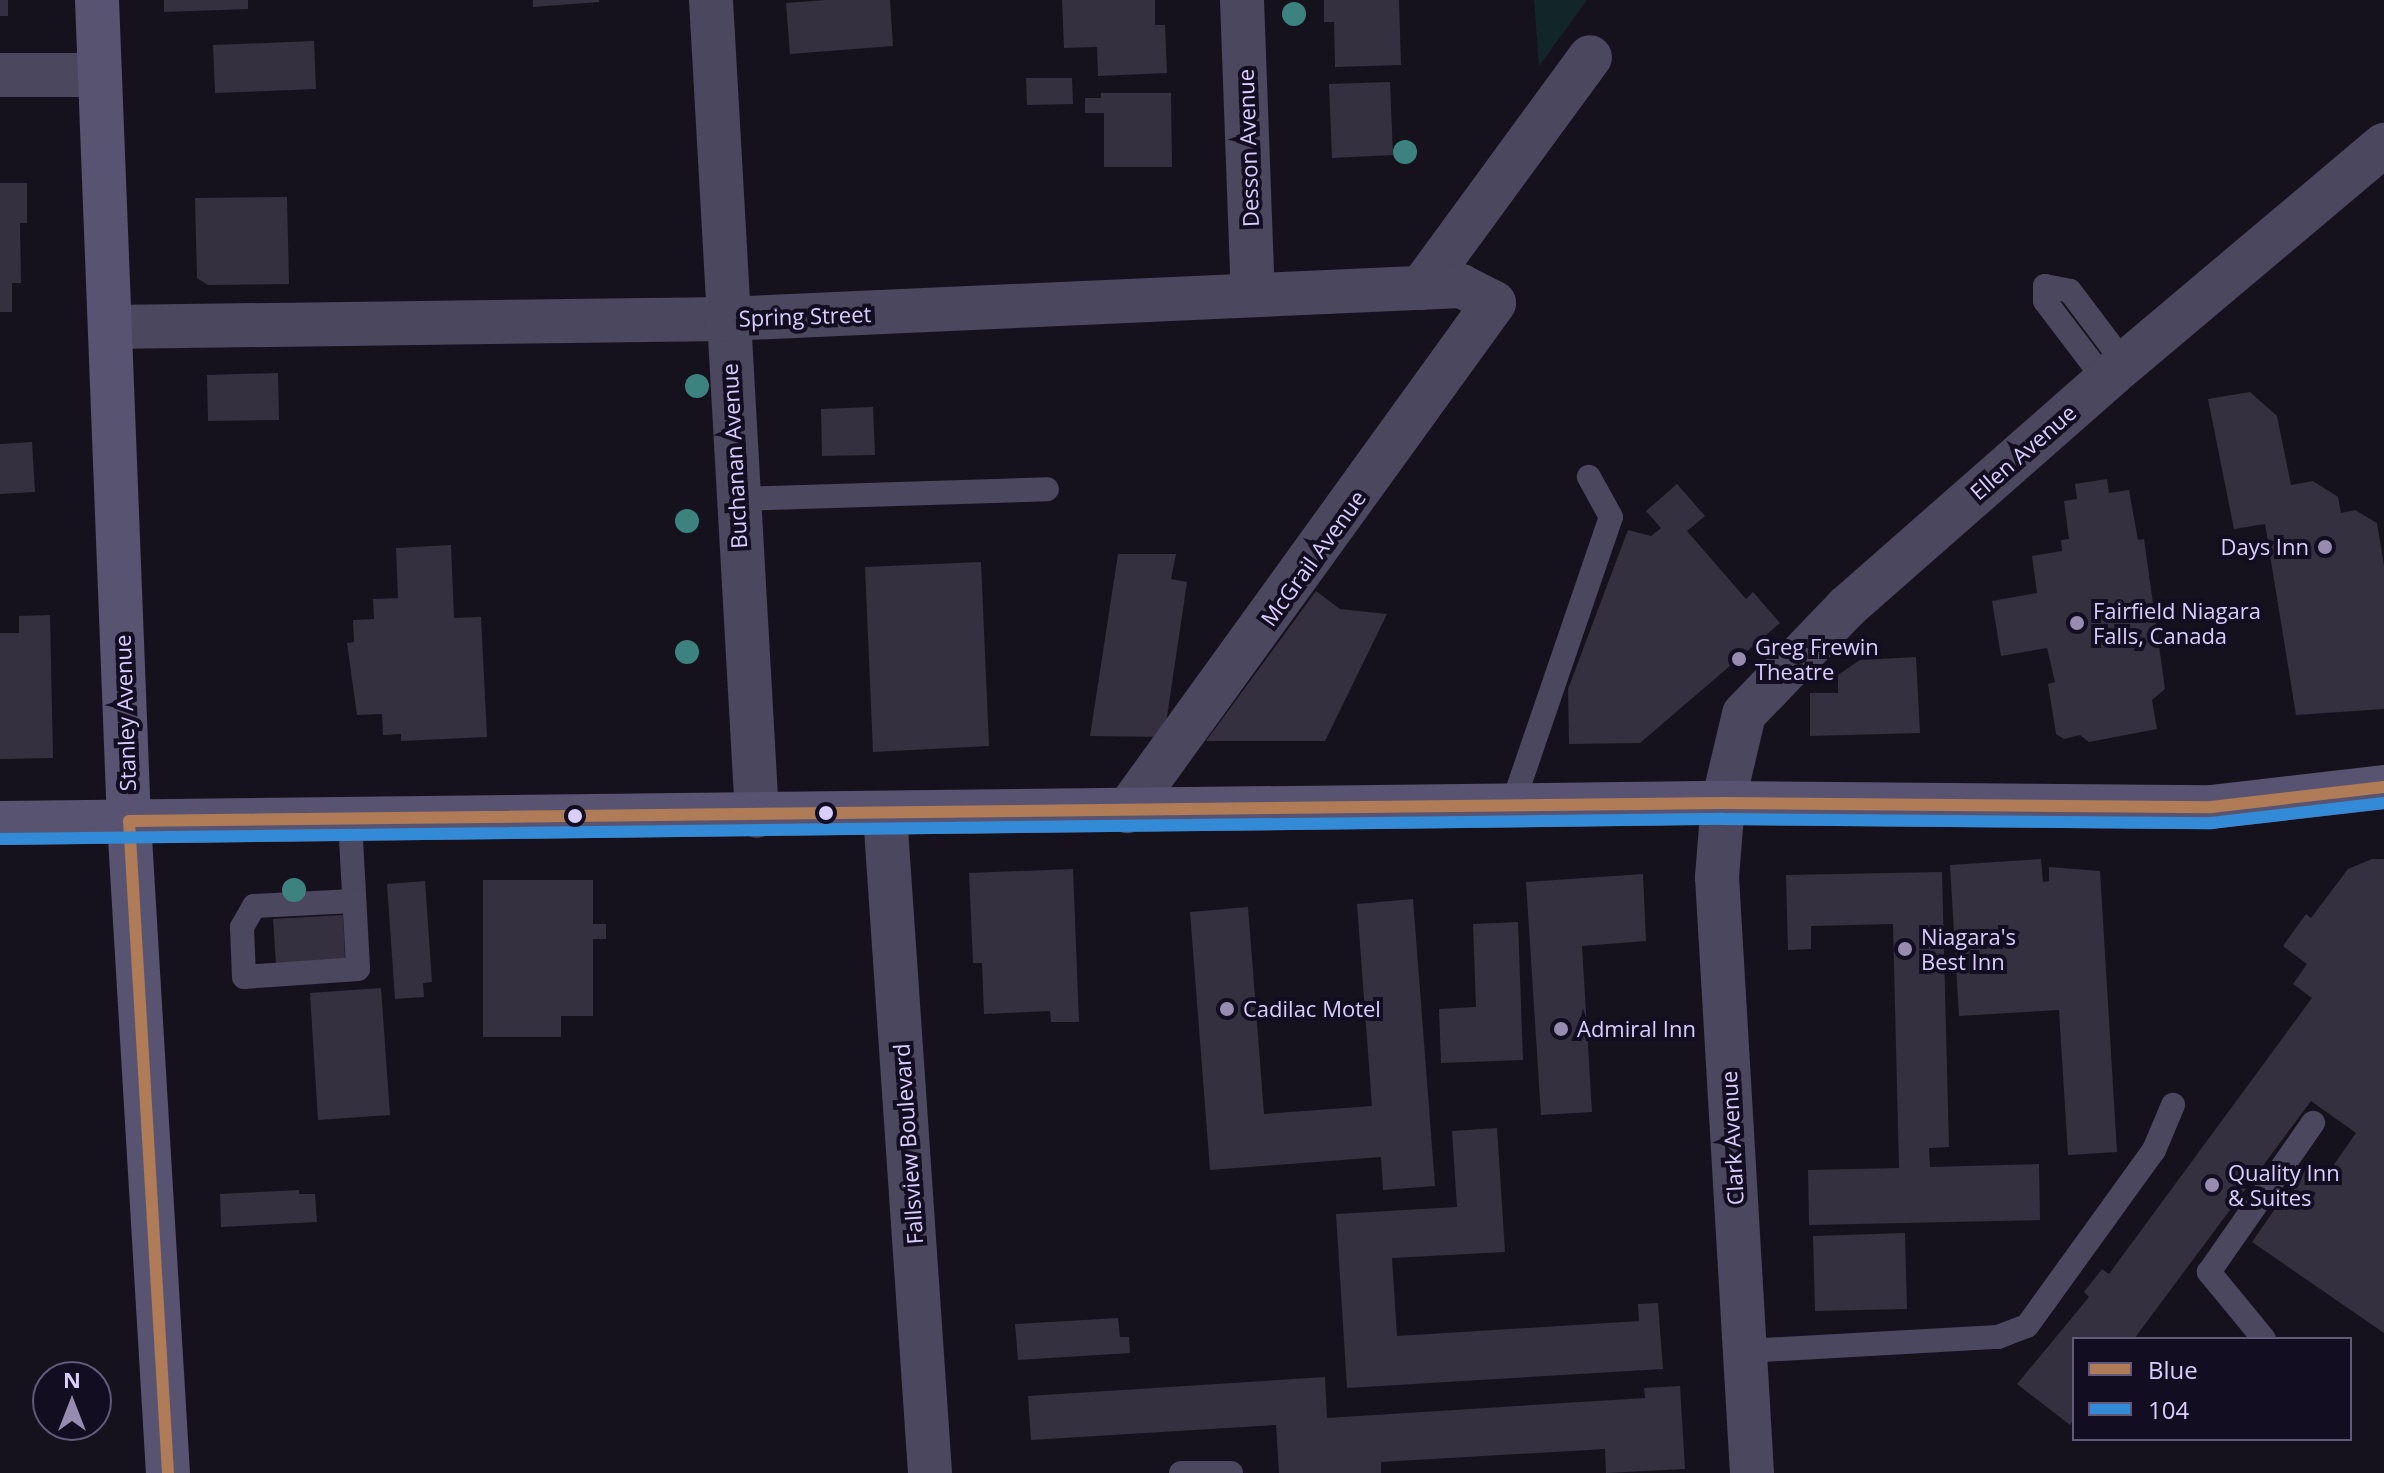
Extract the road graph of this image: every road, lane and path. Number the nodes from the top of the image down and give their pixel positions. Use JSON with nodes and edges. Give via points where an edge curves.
{"nodes":[{"id":1,"x":97,"y":0,"type":"edge"},
{"id":2,"x":711,"y":0,"type":"edge"},
{"id":3,"x":1242,"y":0,"type":"edge"},
{"id":4,"x":1590,"y":57,"type":"dead end"},
{"id":5,"x":0,"y":75,"type":"edge"},
{"id":6,"x":100,"y":75,"type":"junction"},
{"id":7,"x":2384,"y":145,"type":"edge"},
{"id":8,"x":1421,"y":288,"type":"junction"},
{"id":9,"x":1253,"y":295,"type":"junction"},
{"id":10,"x":1494,"y":303,"type":"joint"},
{"id":11,"x":726,"y":319,"type":"junction"},
{"id":12,"x":110,"y":327,"type":"junction"},
{"id":13,"x":1589,"y":477,"type":"dead end"},
{"id":14,"x":1047,"y":489,"type":"dead end"},
{"id":15,"x":737,"y":499,"type":"junction"},
{"id":16,"x":2384,"y":787,"type":"edge"},
{"id":17,"x":1723,"y":803,"type":"junction"},
{"id":18,"x":1512,"y":806,"type":"junction"},
{"id":19,"x":1127,"y":811,"type":"junction"},
{"id":20,"x":885,"y":814,"type":"junction"},
{"id":21,"x":757,"y":816,"type":"junction"},
{"id":22,"x":350,"y":820,"type":"junction"},
{"id":23,"x":129,"y":821,"type":"junction"},
{"id":24,"x":0,"y":823,"type":"edge"},
{"id":25,"x":354,"y":901,"type":"junction"},
{"id":26,"x":2173,"y":1105,"type":"dead end"},
{"id":27,"x":2313,"y":1123,"type":"dead end"},
{"id":28,"x":2262,"y":1337,"type":"edge"},
{"id":29,"x":1745,"y":1351,"type":"junction"},
{"id":30,"x":168,"y":1473,"type":"edge"},
{"id":31,"x":930,"y":1473,"type":"edge"},
{"id":32,"x":1181,"y":1473,"type":"edge"},
{"id":33,"x":1231,"y":1473,"type":"edge"},
{"id":34,"x":1752,"y":1473,"type":"edge"}],
"edges":[{"from":1,"to":6,"type":"main road","name":"Stanley Avenue"},
{"from":2,"to":11,"type":"street","name":"Buchanan Avenue"},
{"from":3,"to":9,"type":"street","name":"Desson Avenue"},
{"from":4,"to":8,"type":"street"},
{"from":5,"to":6,"type":"street"},
{"from":6,"to":12,"type":"main road","name":"Stanley Avenue"},
{"from":7,"to":17,"type":"street","name":"Ellen Avenue","via":[[1847,607],[1744,714]]},
{"from":8,"to":9,"type":"street","name":"Spring Street"},
{"from":8,"to":10,"type":"street","name":"Spring Street","via":[[1461,286]]},
{"from":9,"to":11,"type":"street","name":"Spring Street"},
{"from":10,"to":19,"type":"street","name":"McGrail Avenue"},
{"from":11,"to":12,"type":"street","name":"Spring Street"},
{"from":11,"to":15,"type":"street","name":"Buchanan Avenue"},
{"from":12,"to":23,"type":"main road","name":"Stanley Avenue"},
{"from":13,"to":18,"type":"lane","via":[[1611,517]]},
{"from":14,"to":15,"type":"lane"},
{"from":15,"to":21,"type":"street","name":"Buchanan Avenue"},
{"from":16,"to":17,"type":"main road","via":[[2211,807]]},
{"from":17,"to":18,"type":"main road"},
{"from":17,"to":29,"type":"street","name":"Clark Avenue","via":[[1717,877]]},
{"from":18,"to":19,"type":"main road"},
{"from":19,"to":20,"type":"main road"},
{"from":20,"to":21,"type":"main road"},
{"from":20,"to":31,"type":"street","name":"Fallsview Boulevard"},
{"from":21,"to":22,"type":"main road"},
{"from":22,"to":23,"type":"main road"},
{"from":22,"to":25,"type":"lane"},
{"from":23,"to":24,"type":"main road"},
{"from":23,"to":30,"type":"main road","name":"Stanley Avenue"},
{"from":25,"to":25,"type":"lane","via":[[358,969],[244,977],[242,927],[254,906]]},
{"from":26,"to":29,"type":"lane","via":[[2154,1150],[2027,1326],[1998,1337]]},
{"from":27,"to":28,"type":"lane","via":[[2209,1272]]},
{"from":29,"to":34,"type":"street","name":"Clark Avenue"},
{"from":32,"to":33,"type":"lane"}]}
